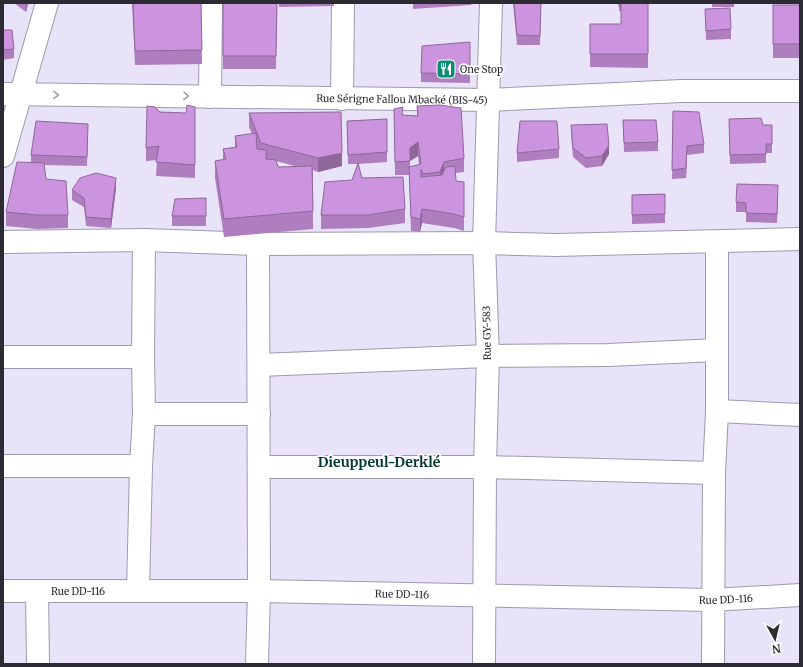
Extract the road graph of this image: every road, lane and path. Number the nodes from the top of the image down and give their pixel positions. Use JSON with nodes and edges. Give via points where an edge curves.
{"nodes":[{"id":1,"x":47,"y":3,"type":"edge"},
{"id":2,"x":211,"y":3,"type":"edge"},
{"id":3,"x":343,"y":3,"type":"edge"},
{"id":4,"x":491,"y":3,"type":"edge"},
{"id":5,"x":800,"y":91,"type":"edge"},
{"id":6,"x":12,"y":94,"type":"edge"},
{"id":7,"x":210,"y":97,"type":"junction"},
{"id":8,"x":342,"y":99,"type":"junction"},
{"id":9,"x":488,"y":100,"type":"junction"},
{"id":10,"x":3,"y":156,"type":"edge"},
{"id":11,"x":800,"y":239,"type":"edge"},
{"id":12,"x":144,"y":240,"type":"junction"},
{"id":13,"x":3,"y":242,"type":"edge"},
{"id":14,"x":717,"y":242,"type":"junction"},
{"id":15,"x":484,"y":243,"type":"junction"},
{"id":16,"x":258,"y":244,"type":"junction"},
{"id":17,"x":717,"y":350,"type":"junction"},
{"id":18,"x":488,"y":356,"type":"junction"},
{"id":19,"x":3,"y":357,"type":"edge"},
{"id":20,"x":143,"y":357,"type":"junction"},
{"id":21,"x":259,"y":365,"type":"junction"},
{"id":22,"x":717,"y":411,"type":"junction"},
{"id":23,"x":144,"y":414,"type":"junction"},
{"id":24,"x":259,"y":414,"type":"junction"},
{"id":25,"x":800,"y":415,"type":"edge"},
{"id":26,"x":3,"y":466,"type":"edge"},
{"id":27,"x":141,"y":466,"type":"junction"},
{"id":28,"x":259,"y":467,"type":"junction"},
{"id":29,"x":485,"y":467,"type":"junction"},
{"id":30,"x":714,"y":472,"type":"junction"},
{"id":31,"x":3,"y":591,"type":"edge"},
{"id":32,"x":37,"y":591,"type":"junction"},
{"id":33,"x":138,"y":591,"type":"junction"},
{"id":34,"x":259,"y":591,"type":"junction"},
{"id":35,"x":484,"y":595,"type":"junction"},
{"id":36,"x":800,"y":595,"type":"edge"},
{"id":37,"x":712,"y":600,"type":"junction"},
{"id":38,"x":38,"y":664,"type":"edge"},
{"id":39,"x":256,"y":664,"type":"edge"},
{"id":40,"x":484,"y":664,"type":"edge"},
{"id":41,"x":713,"y":664,"type":"edge"}],
"edges":[{"from":1,"to":6,"type":"street"},
{"from":2,"to":7,"type":"street"},
{"from":3,"to":8,"type":"street"},
{"from":4,"to":9,"type":"street","name":"Rue GY-583"},
{"from":5,"to":9,"type":"street","name":"Rue Sérigne Fallou Mbacké (BIS-45)","via":[[681,91]]},
{"from":6,"to":7,"type":"street","name":"Rue Sérigne Fallou Mbacké (BIS-45)","one_way":true},
{"from":6,"to":10,"type":"street"},
{"from":7,"to":8,"type":"street","name":"Rue Sérigne Fallou Mbacké (BIS-45)"},
{"from":8,"to":9,"type":"street","name":"Rue Sérigne Fallou Mbacké (BIS-45)"},
{"from":9,"to":15,"type":"street","name":"Rue GY-583"},
{"from":11,"to":14,"type":"street"},
{"from":12,"to":13,"type":"street"},
{"from":12,"to":16,"type":"street"},
{"from":12,"to":20,"type":"street"},
{"from":14,"to":15,"type":"street","via":[[556,245]]},
{"from":14,"to":17,"type":"street"},
{"from":15,"to":16,"type":"street"},
{"from":15,"to":18,"type":"street","name":"Rue GY-583"},
{"from":16,"to":21,"type":"street"},
{"from":17,"to":18,"type":"street","via":[[608,355]]},
{"from":17,"to":22,"type":"street"},
{"from":18,"to":21,"type":"street"},
{"from":18,"to":29,"type":"street","name":"Rue GY-583"},
{"from":19,"to":20,"type":"street"},
{"from":20,"to":23,"type":"street"},
{"from":21,"to":24,"type":"street"},
{"from":22,"to":25,"type":"street"},
{"from":22,"to":30,"type":"street"},
{"from":23,"to":24,"type":"street"},
{"from":23,"to":27,"type":"street"},
{"from":24,"to":28,"type":"street"},
{"from":26,"to":27,"type":"street"},
{"from":27,"to":33,"type":"street"},
{"from":28,"to":29,"type":"street"},
{"from":28,"to":34,"type":"street"},
{"from":29,"to":30,"type":"street"},
{"from":29,"to":35,"type":"street","name":"Rue GY-583"},
{"from":30,"to":37,"type":"street"},
{"from":31,"to":32,"type":"street","name":"Rue DD-116"},
{"from":32,"to":33,"type":"street","name":"Rue DD-116"},
{"from":32,"to":38,"type":"street"},
{"from":33,"to":34,"type":"street","name":"Rue DD-116"},
{"from":34,"to":35,"type":"street","name":"Rue DD-116"},
{"from":34,"to":39,"type":"street"},
{"from":35,"to":37,"type":"street","name":"Rue DD-116"},
{"from":35,"to":40,"type":"street","name":"Rue GY-583"},
{"from":36,"to":37,"type":"street","name":"Rue DD-116"},
{"from":37,"to":41,"type":"street"}]}
